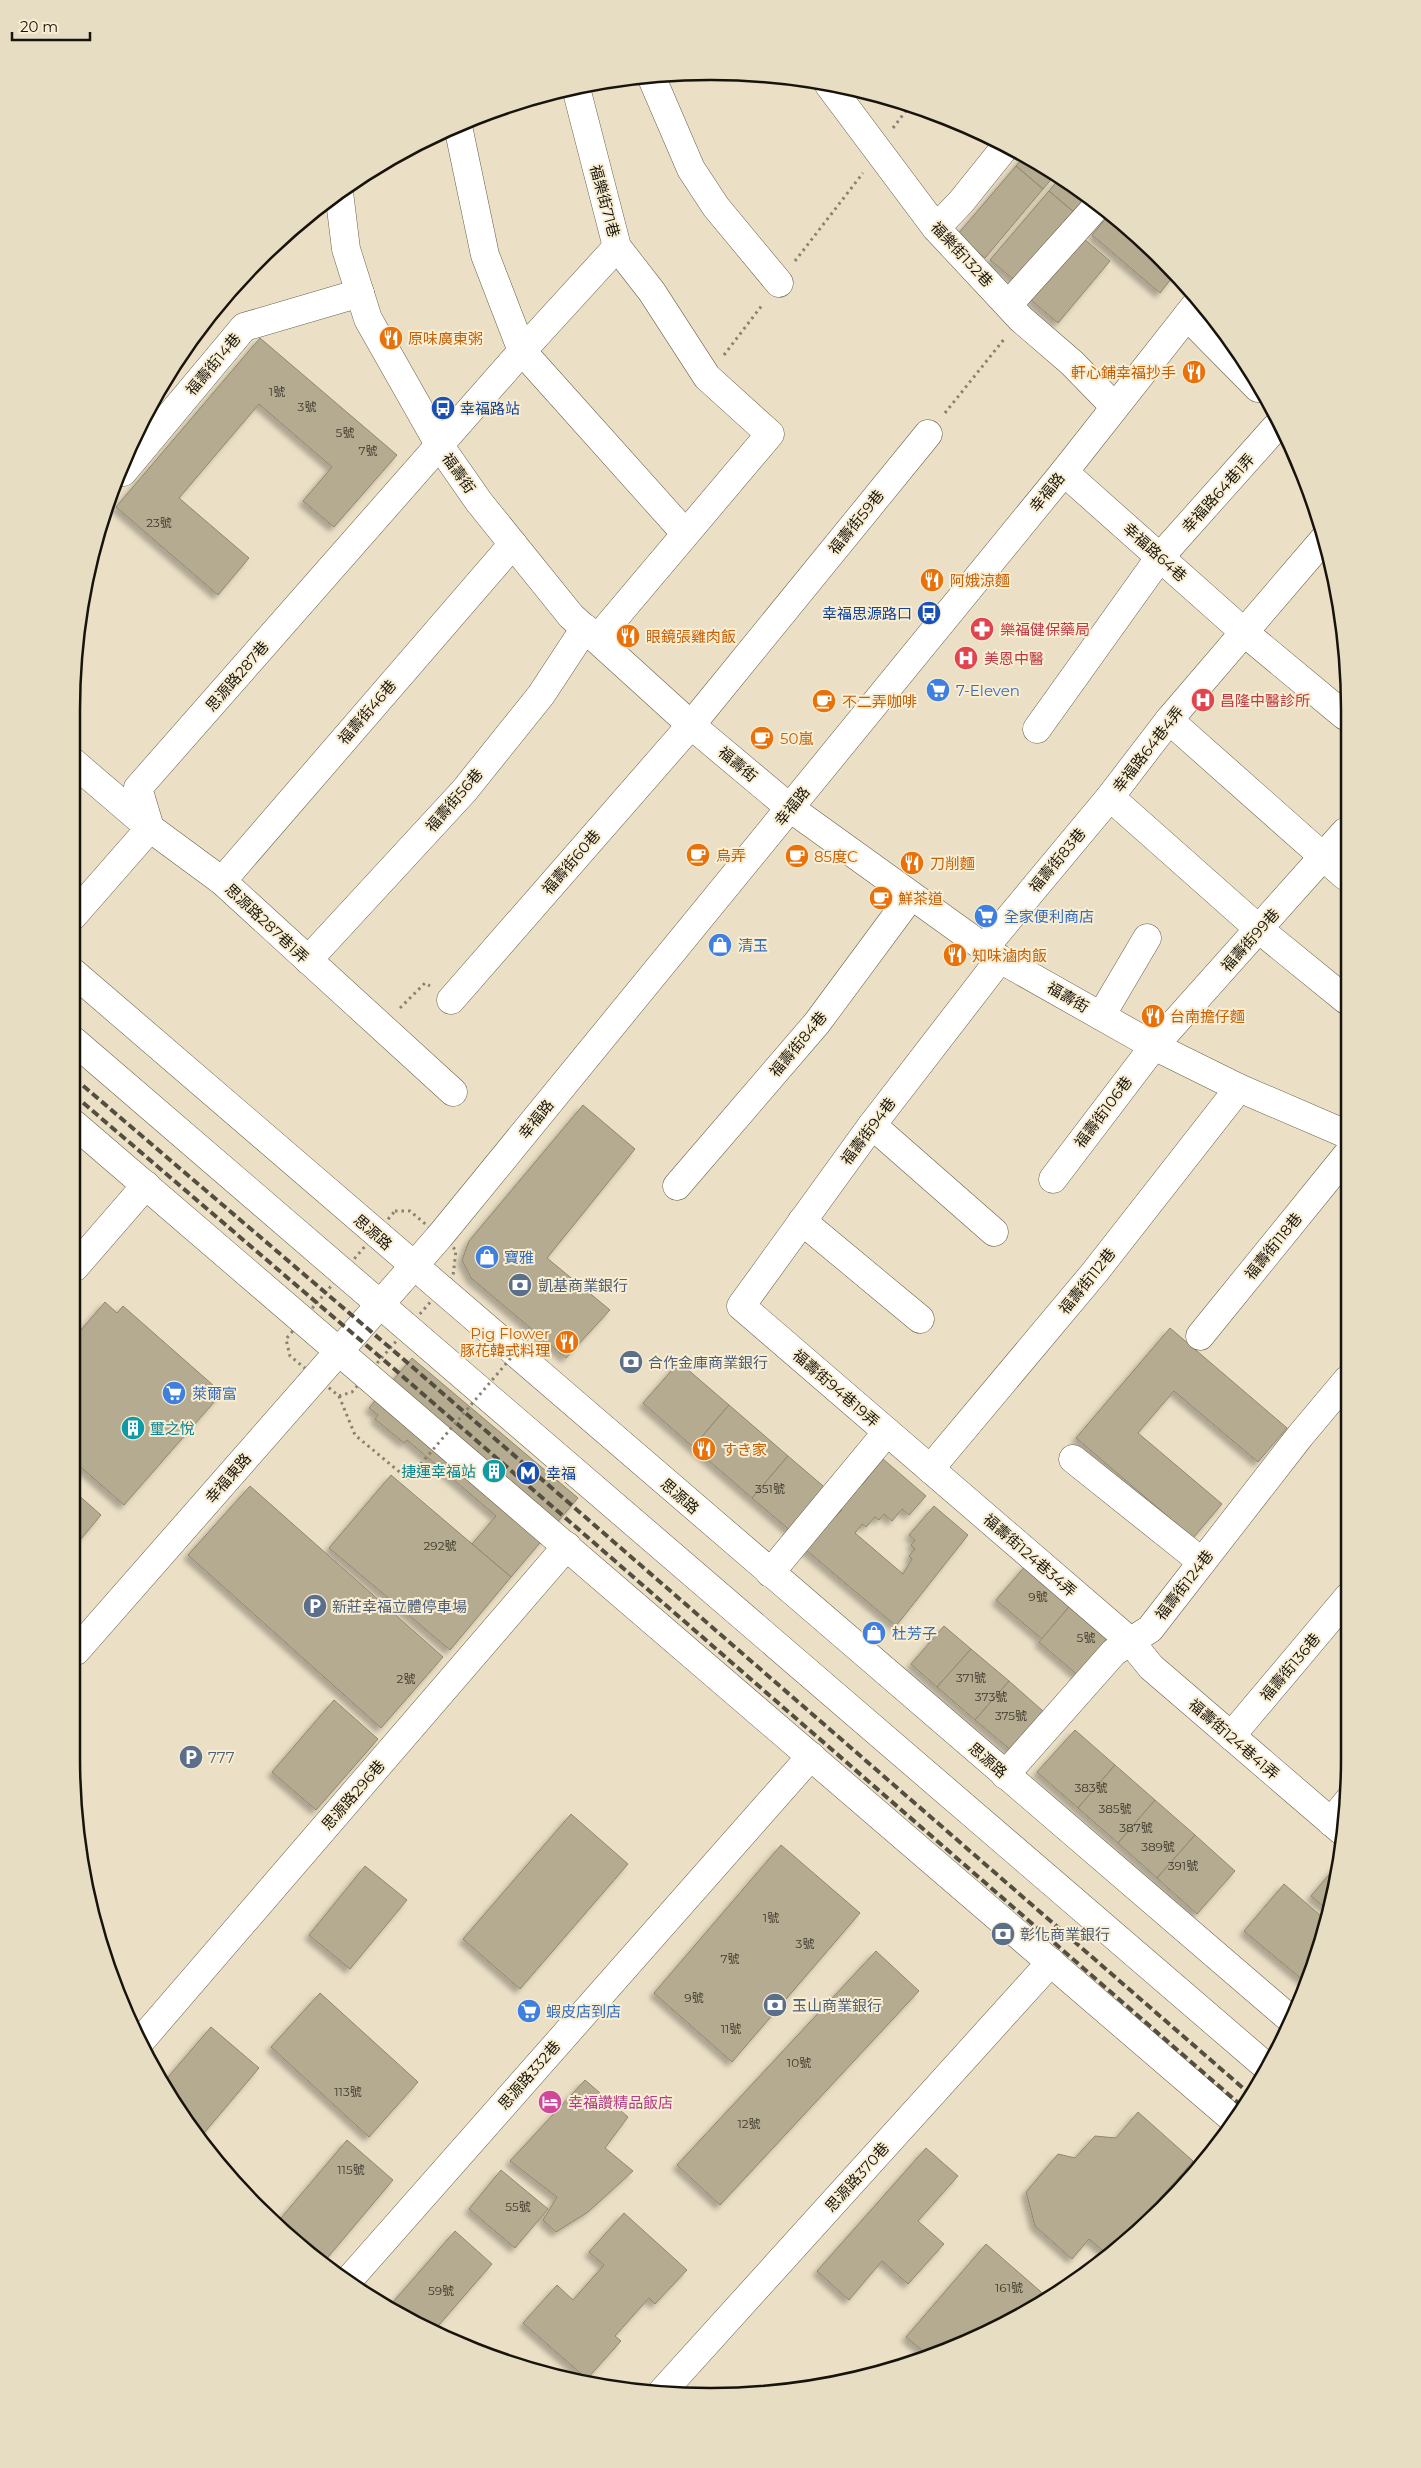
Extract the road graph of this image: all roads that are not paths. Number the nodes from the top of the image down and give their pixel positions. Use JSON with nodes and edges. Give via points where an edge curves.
{"nodes":[{"id":1,"x":654,"y":82,"type":"edge"},
{"id":2,"x":835,"y":92,"type":"edge"},
{"id":3,"x":578,"y":94,"type":"edge"},
{"id":4,"x":459,"y":132,"type":"edge"},
{"id":5,"x":1002,"y":151,"type":"edge"},
{"id":6,"x":340,"y":201,"type":"edge"},
{"id":7,"x":1094,"y":210,"type":"edge"},
{"id":8,"x":936,"y":228,"type":"junction"},
{"id":9,"x":617,"y":247,"type":"junction"},
{"id":10,"x":779,"y":283,"type":"road end"},
{"id":11,"x":360,"y":293,"type":"junction"},
{"id":12,"x":1193,"y":309,"type":"edge"},
{"id":13,"x":1015,"y":311,"type":"junction"},
{"id":14,"x":522,"y":351,"type":"junction"},
{"id":15,"x":1235,"y":360,"type":"edge"},
{"id":16,"x":1114,"y":406,"type":"junction"},
{"id":17,"x":1277,"y":433,"type":"edge"},
{"id":18,"x":928,"y":434,"type":"road end"},
{"id":19,"x":440,"y":446,"type":"junction"},
{"id":20,"x":131,"y":462,"type":"edge"},
{"id":21,"x":1064,"y":472,"type":"junction"},
{"id":22,"x":685,"y":534,"type":"junction"},
{"id":23,"x":513,"y":544,"type":"junction"},
{"id":24,"x":1319,"y":545,"type":"edge"},
{"id":25,"x":1160,"y":557,"type":"junction"},
{"id":26,"x":1245,"y":632,"type":"junction"},
{"id":27,"x":591,"y":634,"type":"junction"},
{"id":28,"x":1341,"y":713,"type":"edge"},
{"id":29,"x":1169,"y":720,"type":"junction"},
{"id":30,"x":691,"y":725,"type":"junction"},
{"id":31,"x":1037,"y":729,"type":"dead end"},
{"id":32,"x":80,"y":768,"type":"edge"},
{"id":33,"x":1110,"y":797,"type":"junction"},
{"id":34,"x":790,"y":808,"type":"junction"},
{"id":35,"x":150,"y":828,"type":"junction"},
{"id":36,"x":1341,"y":837,"type":"edge"},
{"id":37,"x":1322,"y":858,"type":"junction"},
{"id":38,"x":1341,"y":873,"type":"edge"},
{"id":39,"x":222,"y":881,"type":"junction"},
{"id":40,"x":911,"y":896,"type":"junction"},
{"id":41,"x":80,"y":909,"type":"edge"},
{"id":42,"x":1260,"y":930,"type":"junction"},
{"id":43,"x":1148,"y":938,"type":"dead end"},
{"id":44,"x":993,"y":953,"type":"junction"},
{"id":45,"x":308,"y":960,"type":"junction"},
{"id":46,"x":80,"y":978,"type":"edge"},
{"id":47,"x":1341,"y":996,"type":"edge"},
{"id":48,"x":451,"y":1000,"type":"road end"},
{"id":49,"x":1101,"y":1016,"type":"junction"},
{"id":50,"x":80,"y":1046,"type":"edge"},
{"id":51,"x":1154,"y":1046,"type":"junction"},
{"id":52,"x":1239,"y":1088,"type":"junction"},
{"id":53,"x":453,"y":1092,"type":"dead end"},
{"id":54,"x":872,"y":1124,"type":"junction"},
{"id":55,"x":80,"y":1129,"type":"edge"},
{"id":56,"x":1341,"y":1132,"type":"edge"},
{"id":57,"x":1341,"y":1162,"type":"edge"},
{"id":58,"x":1053,"y":1179,"type":"dead end"},
{"id":59,"x":146,"y":1185,"type":"junction"},
{"id":60,"x":677,"y":1186,"type":"dead end"},
{"id":61,"x":802,"y":1220,"type":"junction"},
{"id":62,"x":994,"y":1232,"type":"dead end"},
{"id":63,"x":80,"y":1261,"type":"edge"},
{"id":64,"x":414,"y":1268,"type":"junction"},
{"id":65,"x":380,"y":1306,"type":"junction"},
{"id":66,"x":741,"y":1306,"type":"joint"},
{"id":67,"x":920,"y":1319,"type":"dead end"},
{"id":68,"x":1200,"y":1336,"type":"dead end"},
{"id":69,"x":340,"y":1351,"type":"junction"},
{"id":70,"x":1341,"y":1387,"type":"edge"},
{"id":71,"x":887,"y":1432,"type":"junction"},
{"id":72,"x":1073,"y":1459,"type":"dead end"},
{"id":73,"x":930,"y":1469,"type":"junction"},
{"id":74,"x":567,"y":1546,"type":"junction"},
{"id":75,"x":1202,"y":1562,"type":"junction"},
{"id":76,"x":770,"y":1573,"type":"junction"},
{"id":77,"x":1341,"y":1605,"type":"edge"},
{"id":78,"x":1130,"y":1641,"type":"junction"},
{"id":79,"x":80,"y":1646,"type":"edge"},
{"id":80,"x":1232,"y":1736,"type":"junction"},
{"id":81,"x":811,"y":1756,"type":"junction"},
{"id":82,"x":1005,"y":1775,"type":"junction"},
{"id":83,"x":1337,"y":1827,"type":"edge"},
{"id":84,"x":1051,"y":1962,"type":"junction"},
{"id":85,"x":1286,"y":2015,"type":"edge"},
{"id":86,"x":145,"y":2036,"type":"edge"},
{"id":87,"x":1262,"y":2063,"type":"edge"},
{"id":88,"x":1229,"y":2116,"type":"edge"},
{"id":89,"x":352,"y":2276,"type":"edge"},
{"id":90,"x":667,"y":2387,"type":"edge"}],
"edges":[{"from":1,"to":10,"type":"street","via":[[691,169],[716,207]]},
{"from":2,"to":8,"type":"street","name":"福樂街132巷"},
{"from":3,"to":9,"type":"street","name":"福樂街71巷"},
{"from":4,"to":14,"type":"street","via":[[485,255]]},
{"from":5,"to":8,"type":"street"},
{"from":6,"to":11,"type":"street","name":"福壽街","via":[[346,249]]},
{"from":7,"to":13,"type":"street"},
{"from":8,"to":13,"type":"street","name":"福樂街132巷"},
{"from":9,"to":14,"type":"street"},
{"from":9,"to":22,"type":"street","name":"福樂街71巷","via":[[652,292],[707,377],[770,434]]},
{"from":11,"to":19,"type":"street","name":"福壽街","via":[[368,319]]},
{"from":11,"to":20,"type":"street","name":"福壽街14巷","via":[[244,326]]},
{"from":12,"to":15,"type":"street"},
{"from":12,"to":16,"type":"street","name":"幸福路"},
{"from":13,"to":16,"type":"street","name":"福樂街132巷"},
{"from":14,"to":19,"type":"street"},
{"from":14,"to":22,"type":"street"},
{"from":16,"to":21,"type":"street","name":"幸福路"},
{"from":17,"to":25,"type":"street","name":"幸福路64巷1弄"},
{"from":18,"to":30,"type":"street","name":"福壽街59巷"},
{"from":19,"to":23,"type":"street","name":"福壽街"},
{"from":19,"to":35,"type":"street","name":"思源路287巷","via":[[138,788]]},
{"from":21,"to":25,"type":"street","name":"幸福路64巷"},
{"from":21,"to":34,"type":"street","name":"幸福路"},
{"from":22,"to":27,"type":"street","name":"福壽街56巷"},
{"from":23,"to":27,"type":"street","name":"福壽街","via":[[571,616]]},
{"from":23,"to":39,"type":"street","name":"福壽街46巷"},
{"from":24,"to":26,"type":"street","name":"幸福路64巷4弄"},
{"from":25,"to":26,"type":"street","name":"幸福路64巷"},
{"from":25,"to":31,"type":"street","name":"幸福路64巷1弄"},
{"from":26,"to":28,"type":"street","name":"幸福路64巷"},
{"from":26,"to":29,"type":"street","name":"幸福路64巷4弄"},
{"from":27,"to":30,"type":"street","name":"福壽街"},
{"from":27,"to":45,"type":"street","name":"福壽街56巷","via":[[464,791]]},
{"from":29,"to":33,"type":"street","name":"幸福路64巷4弄"},
{"from":29,"to":37,"type":"street"},
{"from":30,"to":34,"type":"street","name":"福壽街"},
{"from":30,"to":48,"type":"street","name":"福壽街60巷"},
{"from":32,"to":35,"type":"street","name":"思源路287巷1弄"},
{"from":33,"to":42,"type":"street"},
{"from":33,"to":44,"type":"street","name":"福壽街83巷"},
{"from":34,"to":40,"type":"street","name":"福壽街"},
{"from":34,"to":64,"type":"street","name":"幸福路"},
{"from":35,"to":39,"type":"street","name":"思源路287巷1弄"},
{"from":35,"to":41,"type":"street"},
{"from":36,"to":37,"type":"street","name":"福壽街99巷"},
{"from":37,"to":38,"type":"street"},
{"from":37,"to":42,"type":"street","name":"福壽街99巷"},
{"from":39,"to":45,"type":"street","name":"思源路287巷1弄"},
{"from":40,"to":44,"type":"street","name":"福壽街"},
{"from":40,"to":60,"type":"street","name":"福壽街84巷","via":[[817,1023]]},
{"from":42,"to":47,"type":"street"},
{"from":42,"to":51,"type":"street","name":"福壽街99巷"},
{"from":43,"to":49,"type":"street"},
{"from":44,"to":49,"type":"street","name":"福壽街"},
{"from":44,"to":54,"type":"street","name":"福壽街94巷"},
{"from":45,"to":53,"type":"street","name":"思源路287巷1弄"},
{"from":46,"to":64,"type":"street","name":"思源路"},
{"from":49,"to":51,"type":"street","name":"福壽街"},
{"from":50,"to":65,"type":"street"},
{"from":51,"to":52,"type":"street","name":"福壽街"},
{"from":51,"to":58,"type":"street","name":"福壽街106巷"},
{"from":52,"to":56,"type":"street","name":"福壽街"},
{"from":52,"to":73,"type":"street","name":"福壽街112巷","via":[[1095,1272]]},
{"from":54,"to":61,"type":"street","name":"福壽街94巷"},
{"from":54,"to":62,"type":"street"},
{"from":55,"to":59,"type":"street"},
{"from":57,"to":68,"type":"street","name":"福壽街118巷"},
{"from":59,"to":63,"type":"street"},
{"from":59,"to":69,"type":"street"},
{"from":61,"to":66,"type":"street","name":"福壽街94巷"},
{"from":61,"to":67,"type":"street"},
{"from":64,"to":65,"type":"street","name":"幸福路"},
{"from":64,"to":76,"type":"street","name":"思源路"},
{"from":65,"to":69,"type":"street","name":"幸福東路"},
{"from":65,"to":87,"type":"street"},
{"from":66,"to":71,"type":"street","name":"福壽街94巷19弄"},
{"from":69,"to":74,"type":"street"},
{"from":69,"to":79,"type":"street","name":"幸福東路"},
{"from":70,"to":75,"type":"street","name":"福壽街124巷"},
{"from":71,"to":73,"type":"street","name":"福壽街94巷19弄"},
{"from":71,"to":76,"type":"street"},
{"from":72,"to":75,"type":"street"},
{"from":73,"to":78,"type":"street","name":"福壽街124巷34弄"},
{"from":74,"to":81,"type":"street"},
{"from":74,"to":86,"type":"street","name":"思源路296巷"},
{"from":75,"to":78,"type":"street","name":"福壽街124巷","via":[[1150,1629]]},
{"from":76,"to":82,"type":"street","name":"思源路"},
{"from":77,"to":80,"type":"street","name":"福壽街136巷"},
{"from":78,"to":80,"type":"street","name":"福壽街124巷41弄","via":[[1151,1666]]},
{"from":78,"to":82,"type":"street","name":"福壽街124巷","via":[[1114,1652]]},
{"from":80,"to":83,"type":"street","name":"福壽街124巷41弄"},
{"from":81,"to":84,"type":"street"},
{"from":81,"to":89,"type":"street","name":"思源路332巷"},
{"from":82,"to":85,"type":"street","name":"思源路"},
{"from":84,"to":88,"type":"street"},
{"from":84,"to":90,"type":"street","name":"思源路370巷"}]}
